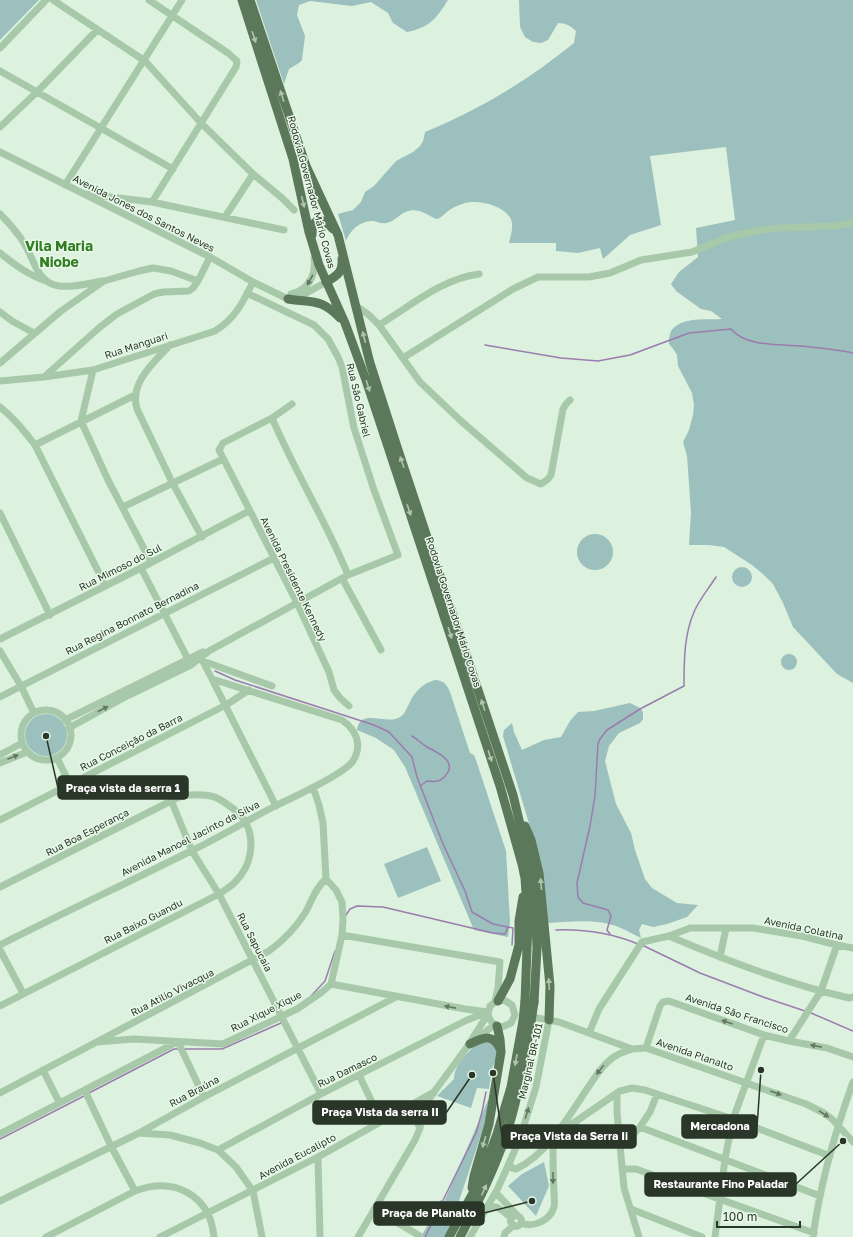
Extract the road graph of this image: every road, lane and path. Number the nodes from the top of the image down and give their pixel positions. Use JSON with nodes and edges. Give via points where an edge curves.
{"nodes":[{"id":1,"x":46,"y":0,"type":"edge"},
{"id":2,"x":53,"y":0,"type":"edge"},
{"id":3,"x":149,"y":0,"type":"edge"},
{"id":4,"x":182,"y":0,"type":"edge"},
{"id":5,"x":242,"y":0,"type":"edge"},
{"id":6,"x":250,"y":0,"type":"edge"},
{"id":7,"x":172,"y":16,"type":"junction"},
{"id":8,"x":97,"y":30,"type":"junction"},
{"id":9,"x":0,"y":48,"type":"edge"},
{"id":10,"x":145,"y":61,"type":"junction"},
{"id":11,"x":0,"y":71,"type":"edge"},
{"id":12,"x":36,"y":92,"type":"junction"},
{"id":13,"x":201,"y":123,"type":"junction"},
{"id":14,"x":0,"y":128,"type":"edge"},
{"id":15,"x":102,"y":128,"type":"junction"},
{"id":16,"x":0,"y":152,"type":"edge"},
{"id":17,"x":173,"y":169,"type":"junction"},
{"id":18,"x":253,"y":174,"type":"junction"},
{"id":19,"x":65,"y":185,"type":"junction"},
{"id":20,"x":80,"y":193,"type":"junction"},
{"id":21,"x":152,"y":202,"type":"junction"},
{"id":22,"x":294,"y":210,"type":"dead end"},
{"id":23,"x":0,"y":214,"type":"edge"},
{"id":24,"x":225,"y":217,"type":"junction"},
{"id":25,"x":853,"y":223,"type":"edge"},
{"id":26,"x":284,"y":230,"type":"dead end"},
{"id":27,"x":338,"y":235,"type":"junction"},
{"id":28,"x":312,"y":242,"type":"junction"},
{"id":29,"x":342,"y":250,"type":"junction"},
{"id":30,"x":0,"y":253,"type":"edge"},
{"id":31,"x":210,"y":258,"type":"junction"},
{"id":32,"x":479,"y":274,"type":"dead end"},
{"id":33,"x":46,"y":281,"type":"junction"},
{"id":34,"x":104,"y":281,"type":"junction"},
{"id":35,"x":198,"y":281,"type":"junction"},
{"id":36,"x":253,"y":282,"type":"junction"},
{"id":37,"x":326,"y":282,"type":"junction"},
{"id":38,"x":247,"y":293,"type":"junction"},
{"id":39,"x":278,"y":294,"type":"junction"},
{"id":40,"x":288,"y":299,"type":"junction"},
{"id":41,"x":356,"y":306,"type":"junction"},
{"id":42,"x":0,"y":312,"type":"edge"},
{"id":43,"x":345,"y":323,"type":"junction"},
{"id":44,"x":379,"y":324,"type":"junction"},
{"id":45,"x":34,"y":333,"type":"junction"},
{"id":46,"x":172,"y":344,"type":"junction"},
{"id":47,"x":403,"y":358,"type":"junction"},
{"id":48,"x":0,"y":363,"type":"edge"},
{"id":49,"x":92,"y":370,"type":"junction"},
{"id":50,"x":44,"y":377,"type":"junction"},
{"id":51,"x":0,"y":381,"type":"edge"},
{"id":52,"x":135,"y":395,"type":"junction"},
{"id":53,"x":570,"y":400,"type":"dead end"},
{"id":54,"x":292,"y":404,"type":"dead end"},
{"id":55,"x":0,"y":407,"type":"edge"},
{"id":56,"x":272,"y":418,"type":"junction"},
{"id":57,"x":81,"y":421,"type":"junction"},
{"id":58,"x":35,"y":445,"type":"junction"},
{"id":59,"x":223,"y":459,"type":"junction"},
{"id":60,"x":172,"y":482,"type":"junction"},
{"id":61,"x":123,"y":507,"type":"junction"},
{"id":62,"x":249,"y":511,"type":"junction"},
{"id":63,"x":0,"y":513,"type":"edge"},
{"id":64,"x":202,"y":537,"type":"junction"},
{"id":65,"x":274,"y":558,"type":"junction"},
{"id":66,"x":151,"y":562,"type":"junction"},
{"id":67,"x":141,"y":568,"type":"junction"},
{"id":68,"x":345,"y":577,"type":"junction"},
{"id":69,"x":105,"y":585,"type":"junction"},
{"id":70,"x":297,"y":603,"type":"junction"},
{"id":71,"x":164,"y":613,"type":"junction"},
{"id":72,"x":50,"y":615,"type":"junction"},
{"id":73,"x":0,"y":639,"type":"edge"},
{"id":74,"x":381,"y":650,"type":"dead end"},
{"id":75,"x":0,"y":651,"type":"edge"},
{"id":76,"x":201,"y":658,"type":"junction"},
{"id":77,"x":189,"y":662,"type":"junction"},
{"id":78,"x":212,"y":679,"type":"junction"},
{"id":79,"x":21,"y":686,"type":"junction"},
{"id":80,"x":272,"y":686,"type":"dead end"},
{"id":81,"x":249,"y":690,"type":"junction"},
{"id":82,"x":0,"y":697,"type":"edge"},
{"id":83,"x":226,"y":705,"type":"junction"},
{"id":84,"x":349,"y":706,"type":"dead end"},
{"id":85,"x":34,"y":713,"type":"junction"},
{"id":86,"x":65,"y":720,"type":"junction"},
{"id":87,"x":69,"y":728,"type":"junction"},
{"id":88,"x":22,"y":743,"type":"junction"},
{"id":89,"x":27,"y":752,"type":"junction"},
{"id":90,"x":0,"y":755,"type":"edge"},
{"id":91,"x":57,"y":758,"type":"junction"},
{"id":92,"x":0,"y":763,"type":"edge"},
{"id":93,"x":70,"y":784,"type":"junction"},
{"id":94,"x":313,"y":787,"type":"junction"},
{"id":95,"x":171,"y":800,"type":"junction"},
{"id":96,"x":276,"y":806,"type":"junction"},
{"id":97,"x":0,"y":820,"type":"edge"},
{"id":98,"x":246,"y":822,"type":"junction"},
{"id":99,"x":192,"y":850,"type":"junction"},
{"id":100,"x":326,"y":879,"type":"junction"},
{"id":101,"x":0,"y":887,"type":"edge"},
{"id":102,"x":219,"y":894,"type":"junction"},
{"id":103,"x":532,"y":922,"type":"junction"},
{"id":104,"x":726,"y":928,"type":"junction"},
{"id":105,"x":342,"y":935,"type":"junction"},
{"id":106,"x":669,"y":936,"type":"junction"},
{"id":107,"x":0,"y":945,"type":"edge"},
{"id":108,"x":837,"y":945,"type":"junction"},
{"id":109,"x":533,"y":947,"type":"junction"},
{"id":110,"x":853,"y":948,"type":"edge"},
{"id":111,"x":0,"y":950,"type":"edge"},
{"id":112,"x":720,"y":957,"type":"junction"},
{"id":113,"x":254,"y":961,"type":"junction"},
{"id":114,"x":330,"y":984,"type":"junction"},
{"id":115,"x":821,"y":991,"type":"junction"},
{"id":116,"x":23,"y":994,"type":"junction"},
{"id":117,"x":381,"y":994,"type":"junction"},
{"id":118,"x":396,"y":997,"type":"junction"},
{"id":119,"x":853,"y":997,"type":"edge"},
{"id":120,"x":496,"y":1001,"type":"junction"},
{"id":121,"x":383,"y":1003,"type":"junction"},
{"id":122,"x":0,"y":1006,"type":"edge"},
{"id":123,"x":465,"y":1009,"type":"junction"},
{"id":124,"x":488,"y":1013,"type":"junction"},
{"id":125,"x":515,"y":1014,"type":"junction"},
{"id":126,"x":281,"y":1017,"type":"junction"},
{"id":127,"x":467,"y":1020,"type":"junction"},
{"id":128,"x":549,"y":1020,"type":"junction"},
{"id":129,"x":527,"y":1022,"type":"junction"},
{"id":130,"x":496,"y":1026,"type":"junction"},
{"id":131,"x":478,"y":1029,"type":"junction"},
{"id":132,"x":589,"y":1032,"type":"junction"},
{"id":133,"x":764,"y":1035,"type":"junction"},
{"id":134,"x":789,"y":1041,"type":"junction"},
{"id":135,"x":97,"y":1042,"type":"junction"},
{"id":136,"x":177,"y":1042,"type":"junction"},
{"id":137,"x":616,"y":1044,"type":"junction"},
{"id":138,"x":468,"y":1045,"type":"junction"},
{"id":139,"x":646,"y":1048,"type":"junction"},
{"id":140,"x":298,"y":1049,"type":"junction"},
{"id":141,"x":632,"y":1049,"type":"junction"},
{"id":142,"x":501,"y":1052,"type":"junction"},
{"id":143,"x":853,"y":1058,"type":"edge"},
{"id":144,"x":610,"y":1059,"type":"junction"},
{"id":145,"x":43,"y":1070,"type":"junction"},
{"id":146,"x":359,"y":1075,"type":"junction"},
{"id":147,"x":746,"y":1082,"type":"junction"},
{"id":148,"x":853,"y":1082,"type":"edge"},
{"id":149,"x":434,"y":1092,"type":"junction"},
{"id":150,"x":0,"y":1093,"type":"edge"},
{"id":151,"x":86,"y":1094,"type":"junction"},
{"id":152,"x":321,"y":1094,"type":"junction"},
{"id":153,"x":617,"y":1094,"type":"junction"},
{"id":154,"x":657,"y":1094,"type":"junction"},
{"id":155,"x":204,"y":1096,"type":"junction"},
{"id":156,"x":60,"y":1102,"type":"junction"},
{"id":157,"x":850,"y":1103,"type":"edge"},
{"id":158,"x":401,"y":1110,"type":"junction"},
{"id":159,"x":571,"y":1113,"type":"junction"},
{"id":160,"x":733,"y":1119,"type":"junction"},
{"id":161,"x":381,"y":1121,"type":"junction"},
{"id":162,"x":577,"y":1121,"type":"junction"},
{"id":163,"x":640,"y":1127,"type":"junction"},
{"id":164,"x":838,"y":1127,"type":"junction"},
{"id":165,"x":420,"y":1128,"type":"junction"},
{"id":166,"x":139,"y":1133,"type":"junction"},
{"id":167,"x":0,"y":1134,"type":"edge"},
{"id":168,"x":555,"y":1137,"type":"junction"},
{"id":169,"x":853,"y":1142,"type":"edge"},
{"id":170,"x":111,"y":1146,"type":"junction"},
{"id":171,"x":621,"y":1147,"type":"junction"},
{"id":172,"x":218,"y":1150,"type":"junction"},
{"id":173,"x":830,"y":1156,"type":"junction"},
{"id":174,"x":318,"y":1158,"type":"junction"},
{"id":175,"x":725,"y":1159,"type":"junction"},
{"id":176,"x":509,"y":1163,"type":"junction"},
{"id":177,"x":622,"y":1169,"type":"junction"},
{"id":178,"x":135,"y":1191,"type":"junction"},
{"id":179,"x":253,"y":1191,"type":"junction"},
{"id":180,"x":496,"y":1193,"type":"junction"},
{"id":181,"x":820,"y":1196,"type":"junction"},
{"id":182,"x":720,"y":1199,"type":"junction"},
{"id":183,"x":0,"y":1200,"type":"edge"},
{"id":184,"x":470,"y":1200,"type":"junction"},
{"id":185,"x":488,"y":1206,"type":"junction"},
{"id":186,"x":374,"y":1209,"type":"junction"},
{"id":187,"x":631,"y":1210,"type":"junction"},
{"id":188,"x":208,"y":1214,"type":"junction"},
{"id":189,"x":515,"y":1217,"type":"junction"},
{"id":190,"x":521,"y":1223,"type":"junction"},
{"id":191,"x":514,"y":1225,"type":"junction"},
{"id":192,"x":814,"y":1235,"type":"edge"},
{"id":193,"x":420,"y":1236,"type":"edge"},
{"id":194,"x":46,"y":1237,"type":"edge"},
{"id":195,"x":160,"y":1237,"type":"edge"},
{"id":196,"x":214,"y":1237,"type":"edge"},
{"id":197,"x":262,"y":1237,"type":"edge"},
{"id":198,"x":320,"y":1237,"type":"edge"},
{"id":199,"x":358,"y":1237,"type":"edge"},
{"id":200,"x":449,"y":1237,"type":"edge"},
{"id":201,"x":460,"y":1237,"type":"edge"},
{"id":202,"x":470,"y":1237,"type":"edge"},
{"id":203,"x":504,"y":1237,"type":"edge"},
{"id":204,"x":639,"y":1237,"type":"edge"},
{"id":205,"x":702,"y":1237,"type":"edge"},
{"id":206,"x":715,"y":1237,"type":"edge"}],
"edges":[{"from":1,"to":9,"type":"street"},
{"from":2,"to":8,"type":"street"},
{"from":3,"to":7,"type":"street"},
{"from":4,"to":7,"type":"street"},
{"from":5,"to":28,"type":"main road","name":"Rodovia Governador Mário Covas","one_way":true,"via":[[292,153]]},
{"from":27,"to":6,"type":"main road","name":"Rodovia Governador Mário Covas","one_way":true,"via":[[306,166]]},
{"from":7,"to":10,"type":"street"},
{"from":7,"to":13,"type":"street","via":[[238,61]]},
{"from":8,"to":10,"type":"street"},
{"from":8,"to":12,"type":"street"},
{"from":10,"to":13,"type":"street"},
{"from":10,"to":15,"type":"street"},
{"from":11,"to":12,"type":"street"},
{"from":12,"to":14,"type":"street"},
{"from":12,"to":15,"type":"street"},
{"from":13,"to":17,"type":"street"},
{"from":13,"to":18,"type":"street"},
{"from":15,"to":17,"type":"street"},
{"from":15,"to":19,"type":"street"},
{"from":16,"to":19,"type":"street","name":"Avenida Jones dos Santos Neves"},
{"from":17,"to":21,"type":"street"},
{"from":18,"to":22,"type":"street"},
{"from":18,"to":24,"type":"street"},
{"from":19,"to":20,"type":"street","name":"Avenida Jones dos Santos Neves"},
{"from":20,"to":21,"type":"street"},
{"from":20,"to":31,"type":"street","name":"Avenida Jones dos Santos Neves"},
{"from":21,"to":24,"type":"street"},
{"from":23,"to":33,"type":"street","via":[[13,226],[30,253],[38,272]]},
{"from":24,"to":26,"type":"street"},
{"from":25,"to":47,"type":"street","via":[[755,231],[728,237],[692,252],[641,260],[610,273],[589,277],[538,278],[514,289]]},
{"from":27,"to":28,"type":"main road","via":[[324,221],[317,221],[313,226]]},
{"from":27,"to":29,"type":"main road","name":"Rodovia Governador Mário Covas"},
{"from":28,"to":37,"type":"main road","name":"Rodovia Governador Mário Covas"},
{"from":28,"to":39,"type":"street","one_way":true,"via":[[314,269],[310,282],[299,291]]},
{"from":29,"to":37,"type":"main road","via":[[340,272]]},
{"from":29,"to":41,"type":"main road","name":"Rodovia Governador Mário Covas"},
{"from":30,"to":33,"type":"street","via":[[21,269]]},
{"from":31,"to":35,"type":"street"},
{"from":31,"to":36,"type":"street","name":"Avenida Jones dos Santos Neves"},
{"from":32,"to":44,"type":"street","via":[[453,281]]},
{"from":33,"to":34,"type":"street","via":[[61,286]]},
{"from":34,"to":35,"type":"street","via":[[153,268],[171,271]]},
{"from":34,"to":45,"type":"street"},
{"from":35,"to":50,"type":"street","via":[[189,291],[154,294],[117,314]]},
{"from":36,"to":38,"type":"street","name":"Rua Manguari"},
{"from":36,"to":39,"type":"street","name":"Avenida Jones dos Santos Neves"},
{"from":37,"to":40,"type":"street","via":[[303,295]]},
{"from":37,"to":43,"type":"main road","name":"Rodovia Governador Mário Covas"},
{"from":38,"to":46,"type":"street","name":"Rua Manguari","via":[[234,316],[225,325],[215,331]]},
{"from":38,"to":68,"type":"street","name":"Rua São Gabriel","via":[[314,325],[328,339],[342,368],[354,428],[398,555]]},
{"from":39,"to":40,"type":"street","name":"Avenida Jones dos Santos Neves"},
{"from":40,"to":43,"type":"main road","via":[[323,304]]},
{"from":41,"to":44,"type":"street"},
{"from":103,"to":41,"type":"main road","name":"Rodovia Governador Mário Covas","one_way":true,"via":[[531,870],[513,795],[370,363]]},
{"from":42,"to":45,"type":"street"},
{"from":43,"to":103,"type":"main road","name":"Rodovia Governador Mário Covas","one_way":true,"via":[[495,771],[525,878]]},
{"from":44,"to":47,"type":"street"},
{"from":45,"to":48,"type":"street"},
{"from":46,"to":49,"type":"street","name":"Rua Manguari"},
{"from":46,"to":52,"type":"street","via":[[141,378]]},
{"from":47,"to":53,"type":"street","via":[[420,382],[461,421],[527,478],[541,484],[551,474],[563,409]]},
{"from":49,"to":50,"type":"street","name":"Rua Manguari"},
{"from":49,"to":57,"type":"street"},
{"from":50,"to":51,"type":"street","name":"Rua Manguari"},
{"from":52,"to":57,"type":"street"},
{"from":52,"to":60,"type":"street","via":[[137,409]]},
{"from":54,"to":56,"type":"street"},
{"from":55,"to":58,"type":"street","via":[[11,415]]},
{"from":56,"to":59,"type":"street","via":[[223,444],[219,450]]},
{"from":56,"to":68,"type":"street","via":[[335,543]]},
{"from":57,"to":58,"type":"street"},
{"from":57,"to":61,"type":"street"},
{"from":58,"to":69,"type":"street"},
{"from":59,"to":60,"type":"street"},
{"from":59,"to":62,"type":"street","name":"Avenida Presidente Kennedy"},
{"from":60,"to":61,"type":"street"},
{"from":60,"to":64,"type":"street"},
{"from":61,"to":66,"type":"street"},
{"from":62,"to":64,"type":"street","name":"Rua Mimoso do Sul"},
{"from":62,"to":65,"type":"street","name":"Avenida Presidente Kennedy"},
{"from":63,"to":72,"type":"street"},
{"from":64,"to":66,"type":"street","name":"Rua Mimoso do Sul"},
{"from":65,"to":70,"type":"street","name":"Avenida Presidente Kennedy"},
{"from":65,"to":71,"type":"street","name":"Rua Regina Bonnato Bernadina"},
{"from":66,"to":67,"type":"street","name":"Rua Mimoso do Sul"},
{"from":67,"to":69,"type":"street","name":"Rua Mimoso do Sul"},
{"from":67,"to":71,"type":"street"},
{"from":68,"to":70,"type":"street"},
{"from":68,"to":74,"type":"street"},
{"from":69,"to":72,"type":"street","name":"Rua Mimoso do Sul"},
{"from":70,"to":76,"type":"street","via":[[209,651]]},
{"from":70,"to":84,"type":"street","name":"Avenida Presidente Kennedy","via":[[329,672],[334,690]]},
{"from":71,"to":77,"type":"street"},
{"from":71,"to":79,"type":"street","name":"Rua Regina Bonnato Bernadina"},
{"from":72,"to":73,"type":"street","name":"Rua Mimoso do Sul"},
{"from":75,"to":79,"type":"street"},
{"from":76,"to":77,"type":"street"},
{"from":76,"to":78,"type":"street"},
{"from":76,"to":80,"type":"street"},
{"from":77,"to":86,"type":"street"},
{"from":87,"to":77,"type":"street","one_way":true},
{"from":78,"to":81,"type":"street"},
{"from":78,"to":83,"type":"street"},
{"from":79,"to":82,"type":"street","name":"Rua Regina Bonnato Bernadina"},
{"from":79,"to":85,"type":"street"},
{"from":81,"to":83,"type":"street","name":"Rua Conceição da Barra"},
{"from":81,"to":94,"type":"street","name":"Avenida Manoel Jacinto da Silva","via":[[342,720],[355,732],[358,743],[352,762]]},
{"from":83,"to":93,"type":"street","name":"Rua Conceição da Barra"},
{"from":83,"to":96,"type":"street"},
{"from":85,"to":86,"type":"street","via":[[52,711]]},
{"from":85,"to":88,"type":"street","via":[[22,726]]},
{"from":86,"to":87,"type":"street"},
{"from":87,"to":91,"type":"street","via":[[69,744]]},
{"from":88,"to":89,"type":"street"},
{"from":88,"to":90,"type":"street"},
{"from":89,"to":91,"type":"street","via":[[35,758],[44,760]]},
{"from":92,"to":89,"type":"street","one_way":true},
{"from":91,"to":93,"type":"street"},
{"from":93,"to":97,"type":"street","name":"Rua Conceição da Barra"},
{"from":94,"to":96,"type":"street","name":"Avenida Manoel Jacinto da Silva"},
{"from":94,"to":100,"type":"street","via":[[323,823]]},
{"from":95,"to":98,"type":"street","name":"Rua Boa Esperança","via":[[183,795],[213,796],[229,805]]},
{"from":95,"to":99,"type":"street","name":"Rua Sapucaia"},
{"from":95,"to":101,"type":"street","name":"Rua Boa Esperança"},
{"from":96,"to":98,"type":"street","name":"Avenida Manoel Jacinto da Silva"},
{"from":98,"to":99,"type":"street","name":"Avenida Manoel Jacinto da Silva"},
{"from":98,"to":102,"type":"street","name":"Rua Baixo Guandu","via":[[251,846],[246,868],[236,882]]},
{"from":99,"to":102,"type":"street","name":"Rua Sapucaia"},
{"from":99,"to":107,"type":"street","name":"Avenida Manoel Jacinto da Silva"},
{"from":100,"to":105,"type":"street","via":[[342,902]]},
{"from":100,"to":113,"type":"street","name":"Rua Atilio Vivacqua","via":[[319,885],[293,931],[283,942]]},
{"from":102,"to":113,"type":"street","name":"Rua Sapucaia"},
{"from":102,"to":116,"type":"street","name":"Rua Baixo Guandu"},
{"from":103,"to":109,"type":"main road","name":"Rodovia Governador Mário Covas"},
{"from":103,"to":109,"type":"main road"},
{"from":104,"to":106,"type":"street","name":"Avenida Colatina","via":[[690,928]]},
{"from":104,"to":108,"type":"street","name":"Avenida Colatina","via":[[753,928]]},
{"from":104,"to":112,"type":"street"},
{"from":105,"to":114,"type":"street"},
{"from":105,"to":120,"type":"street","via":[[500,962]]},
{"from":106,"to":112,"type":"street"},
{"from":106,"to":132,"type":"street","name":"Avenida Colatina","via":[[642,942],[598,1009]]},
{"from":108,"to":110,"type":"street","name":"Avenida Colatina"},
{"from":108,"to":115,"type":"street"},
{"from":109,"to":120,"type":"main road"},
{"from":128,"to":109,"type":"main road","one_way":true,"via":[[550,986]]},
{"from":109,"to":129,"type":"main road","name":"Rodovia Governador Mário Covas","bridge":true},
{"from":111,"to":116,"type":"street"},
{"from":112,"to":115,"type":"street"},
{"from":113,"to":126,"type":"street","name":"Rua Sapucaia"},
{"from":113,"to":135,"type":"street","name":"Rua Atilio Vivacqua"},
{"from":114,"to":117,"type":"street"},
{"from":114,"to":126,"type":"street","name":"Rua Xique Xique","via":[[297,1009]]},
{"from":115,"to":119,"type":"street"},
{"from":115,"to":134,"type":"street"},
{"from":116,"to":122,"type":"street","name":"Rua Baixo Guandu"},
{"from":117,"to":118,"type":"street"},
{"from":117,"to":121,"type":"street"},
{"from":118,"to":121,"type":"street","name":"Rua Braúna"},
{"from":123,"to":118,"type":"street","one_way":true},
{"from":120,"to":124,"type":"street","via":[[490,1006]]},
{"from":120,"to":125,"type":"street","via":[[504,1000],[510,1003]]},
{"from":121,"to":140,"type":"street","name":"Rua Braúna"},
{"from":123,"to":124,"type":"street"},
{"from":123,"to":127,"type":"street","via":[[468,1013]]},
{"from":124,"to":127,"type":"street","name":"Rua Damasco"},
{"from":124,"to":130,"type":"street","via":[[491,1022]]},
{"from":124,"to":131,"type":"street","name":"Avenida Eucalipto"},
{"from":125,"to":128,"type":"street","name":"Avenida Planalto"},
{"from":125,"to":130,"type":"street","via":[[513,1021],[508,1025]]},
{"from":126,"to":136,"type":"street","name":"Rua Xique Xique","via":[[223,1044]]},
{"from":126,"to":140,"type":"street","name":"Rua Sapucaia"},
{"from":127,"to":131,"type":"street","via":[[476,1022]]},
{"from":127,"to":146,"type":"street","name":"Rua Damasco"},
{"from":128,"to":132,"type":"street","name":"Avenida Planalto"},
{"from":176,"to":128,"type":"street","name":"Marginal BR-101","one_way":true,"via":[[519,1141],[536,1087]]},
{"from":129,"to":184,"type":"main road","name":"Rodovia Governador Mário Covas","one_way":true,"via":[[497,1134]]},
{"from":201,"to":129,"type":"main road","name":"Rodovia Governador Mário Covas","one_way":true,"via":[[492,1171],[505,1136],[517,1094]]},
{"from":130,"to":138,"type":"street","name":"Avenida Eucalipto"},
{"from":130,"to":142,"type":"main road"},
{"from":131,"to":138,"type":"street","name":"Avenida Eucalipto"},
{"from":132,"to":137,"type":"street","name":"Avenida Planalto"},
{"from":133,"to":134,"type":"street","name":"Avenida São Francisco"},
{"from":133,"to":139,"type":"street","name":"Avenida São Francisco","one_way":true,"via":[[669,1001],[663,1002],[660,1006]]},
{"from":133,"to":147,"type":"street"},
{"from":143,"to":134,"type":"street","name":"Avenida São Francisco","one_way":true,"via":[[827,1048]]},
{"from":135,"to":136,"type":"street","name":"Rua Xique Xique","via":[[134,1039]]},
{"from":135,"to":145,"type":"street","name":"Rua Atilio Vivacqua"},
{"from":136,"to":151,"type":"street"},
{"from":136,"to":155,"type":"street"},
{"from":137,"to":141,"type":"street","name":"Avenida Planalto"},
{"from":137,"to":144,"type":"street"},
{"from":138,"to":142,"type":"main road","via":[[488,1038],[498,1045]]},
{"from":138,"to":149,"type":"street","name":"Avenida Eucalipto"},
{"from":139,"to":141,"type":"street","name":"Avenida Planalto"},
{"from":139,"to":147,"type":"street","name":"Avenida Planalto"},
{"from":140,"to":152,"type":"street","name":"Rua Sapucaia"},
{"from":140,"to":155,"type":"street","name":"Rua Braúna"},
{"from":141,"to":144,"type":"street"},
{"from":142,"to":184,"type":"main road","one_way":true,"via":[[490,1124],[474,1176]]},
{"from":144,"to":159,"type":"street","one_way":true},
{"from":145,"to":150,"type":"street","name":"Rua Atilio Vivacqua"},
{"from":145,"to":156,"type":"street"},
{"from":146,"to":152,"type":"street","name":"Rua Damasco"},
{"from":146,"to":161,"type":"street"},
{"from":147,"to":160,"type":"street"},
{"from":147,"to":164,"type":"street","name":"Avenida Planalto","one_way":true,"via":[[806,1104],[824,1113]]},
{"from":148,"to":157,"type":"street"},
{"from":149,"to":158,"type":"street","name":"Avenida Eucalipto"},
{"from":149,"to":165,"type":"street","via":[[424,1106]]},
{"from":151,"to":156,"type":"street"},
{"from":151,"to":170,"type":"street"},
{"from":152,"to":172,"type":"street","name":"Rua Damasco"},
{"from":153,"to":154,"type":"street","via":[[632,1088]]},
{"from":153,"to":162,"type":"street"},
{"from":153,"to":171,"type":"street"},
{"from":154,"to":160,"type":"street"},
{"from":154,"to":163,"type":"street","via":[[650,1112]]},
{"from":155,"to":166,"type":"street","name":"Rua Braúna"},
{"from":156,"to":167,"type":"street"},
{"from":157,"to":164,"type":"street"},
{"from":158,"to":161,"type":"street","name":"Avenida Eucalipto"},
{"from":158,"to":165,"type":"street","via":[[410,1112]]},
{"from":159,"to":162,"type":"street"},
{"from":159,"to":168,"type":"street"},
{"from":160,"to":173,"type":"street"},
{"from":160,"to":175,"type":"street"},
{"from":161,"to":174,"type":"street","name":"Avenida Eucalipto"},
{"from":162,"to":168,"type":"street"},
{"from":163,"to":171,"type":"street"},
{"from":163,"to":175,"type":"street"},
{"from":164,"to":169,"type":"street","name":"Avenida Planalto"},
{"from":164,"to":173,"type":"street"},
{"from":165,"to":186,"type":"street"},
{"from":166,"to":170,"type":"street","name":"Rua Braúna"},
{"from":166,"to":172,"type":"street","via":[[170,1135],[200,1142]]},
{"from":168,"to":176,"type":"street","via":[[516,1169]]},
{"from":168,"to":190,"type":"street","one_way":true,"via":[[554,1207],[547,1218],[539,1223]]},
{"from":170,"to":178,"type":"street"},
{"from":170,"to":183,"type":"street","name":"Rua Braúna"},
{"from":171,"to":177,"type":"street"},
{"from":172,"to":179,"type":"street","via":[[236,1167]]},
{"from":173,"to":181,"type":"street"},
{"from":174,"to":179,"type":"street","name":"Avenida Eucalipto"},
{"from":174,"to":198,"type":"street"},
{"from":175,"to":181,"type":"street"},
{"from":175,"to":182,"type":"street"},
{"from":176,"to":180,"type":"street","name":"Marginal BR-101"},
{"from":177,"to":182,"type":"street","via":[[636,1169]]},
{"from":177,"to":187,"type":"street","via":[[624,1188]]},
{"from":178,"to":188,"type":"street","via":[[158,1185],[178,1188],[196,1197]]},
{"from":178,"to":194,"type":"street"},
{"from":179,"to":188,"type":"street","name":"Avenida Eucalipto"},
{"from":179,"to":197,"type":"street"},
{"from":180,"to":185,"type":"street","name":"Marginal BR-101"},
{"from":180,"to":189,"type":"street"},
{"from":181,"to":192,"type":"street"},
{"from":182,"to":192,"type":"street"},
{"from":182,"to":206,"type":"street"},
{"from":184,"to":200,"type":"main road","name":"Rodovia Governador Mário Covas"},
{"from":185,"to":189,"type":"street","via":[[497,1207]]},
{"from":185,"to":202,"type":"street","name":"Marginal BR-101"},
{"from":186,"to":193,"type":"street"},
{"from":186,"to":199,"type":"street"},
{"from":187,"to":204,"type":"street"},
{"from":187,"to":205,"type":"street"},
{"from":188,"to":195,"type":"street","name":"Avenida Eucalipto"},
{"from":188,"to":196,"type":"street"},
{"from":189,"to":190,"type":"street","via":[[521,1218]]},
{"from":189,"to":191,"type":"street","via":[[511,1221]]},
{"from":190,"to":191,"type":"street"},
{"from":191,"to":203,"type":"street"}]}
